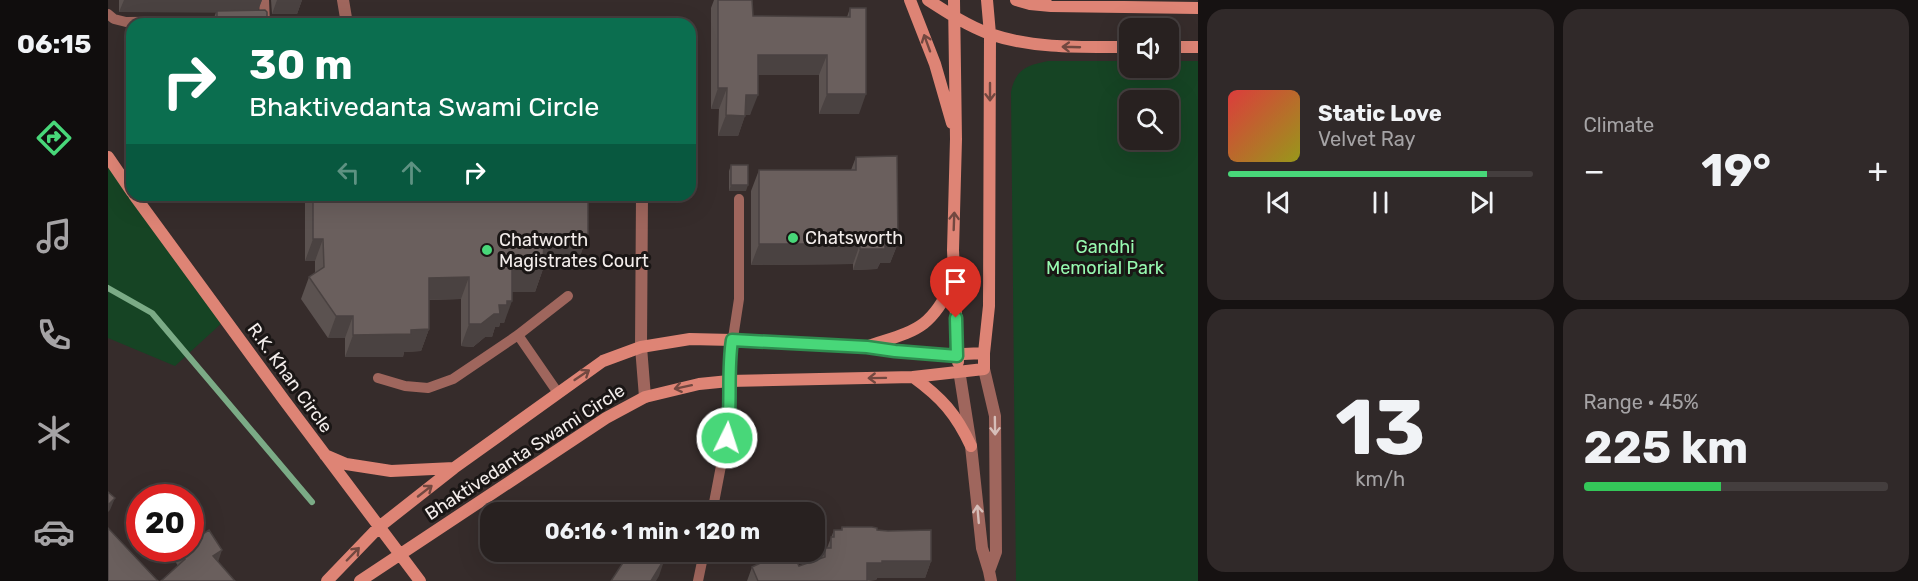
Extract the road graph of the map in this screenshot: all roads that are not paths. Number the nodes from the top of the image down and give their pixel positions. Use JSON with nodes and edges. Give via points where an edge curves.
{"nodes":[{"id":1,"x":264,"y":0,"type":"edge"},
{"id":2,"x":343,"y":0,"type":"edge"},
{"id":3,"x":910,"y":0,"type":"edge"},
{"id":4,"x":928,"y":0,"type":"edge"},
{"id":5,"x":954,"y":0,"type":"edge"},
{"id":6,"x":987,"y":0,"type":"edge"},
{"id":7,"x":1016,"y":0,"type":"edge"},
{"id":8,"x":1198,"y":8,"type":"edge"},
{"id":9,"x":108,"y":14,"type":"edge"},
{"id":10,"x":262,"y":18,"type":"edge"},
{"id":11,"x":345,"y":18,"type":"edge"},
{"id":12,"x":954,"y":18,"type":"junction"},
{"id":13,"x":126,"y":22,"type":"edge"},
{"id":14,"x":990,"y":34,"type":"junction"},
{"id":15,"x":1119,"y":47,"type":"edge"},
{"id":16,"x":1179,"y":47,"type":"edge"},
{"id":17,"x":1198,"y":47,"type":"edge"},
{"id":18,"x":956,"y":139,"type":"junction"},
{"id":19,"x":108,"y":157,"type":"edge"},
{"id":20,"x":126,"y":184,"type":"edge"},
{"id":21,"x":739,"y":199,"type":"dead end"},
{"id":22,"x":138,"y":201,"type":"edge"},
{"id":23,"x":642,"y":201,"type":"edge"},
{"id":24,"x":954,"y":280,"type":"junction"},
{"id":25,"x":568,"y":296,"type":"dead end"},
{"id":26,"x":518,"y":335,"type":"junction"},
{"id":27,"x":732,"y":340,"type":"junction"},
{"id":28,"x":642,"y":347,"type":"junction"},
{"id":29,"x":867,"y":347,"type":"junction"},
{"id":30,"x":984,"y":353,"type":"junction"},
{"id":31,"x":957,"y":356,"type":"junction"},
{"id":32,"x":984,"y":369,"type":"junction"},
{"id":33,"x":959,"y":370,"type":"junction"},
{"id":34,"x":913,"y":377,"type":"junction"},
{"id":35,"x":378,"y":378,"type":"dead end"},
{"id":36,"x":729,"y":381,"type":"junction"},
{"id":37,"x":558,"y":393,"type":"junction"},
{"id":38,"x":645,"y":397,"type":"junction"},
{"id":39,"x":971,"y":446,"type":"junction"},
{"id":40,"x":324,"y":454,"type":"junction"},
{"id":41,"x":454,"y":468,"type":"junction"},
{"id":42,"x":714,"y":502,"type":"edge"},
{"id":43,"x":379,"y":527,"type":"junction"},
{"id":44,"x":400,"y":553,"type":"junction"},
{"id":45,"x":702,"y":562,"type":"edge"},
{"id":46,"x":990,"y":576,"type":"edge"},
{"id":47,"x":327,"y":581,"type":"edge"},
{"id":48,"x":360,"y":581,"type":"edge"},
{"id":49,"x":420,"y":581,"type":"edge"},
{"id":50,"x":698,"y":581,"type":"edge"}],
"edges":[{"from":1,"to":10,"type":"lane"},
{"from":2,"to":11,"type":"street"},
{"from":18,"to":3,"type":"street","one_way":true,"via":[[935,64]]},
{"from":4,"to":12,"type":"street"},
{"from":5,"to":12,"type":"street"},
{"from":6,"to":14,"type":"street"},
{"from":7,"to":8,"type":"street","via":[[1051,6]]},
{"from":9,"to":13,"type":"lane"},
{"from":12,"to":14,"type":"street"},
{"from":12,"to":18,"type":"street"},
{"from":15,"to":14,"type":"street","one_way":true,"via":[[1028,43]]},
{"from":14,"to":30,"type":"street","one_way":true,"via":[[989,306]]},
{"from":16,"to":17,"type":"street"},
{"from":24,"to":18,"type":"street","one_way":true},
{"from":19,"to":20,"type":"street","name":"R.K. Khan Circle"},
{"from":21,"to":27,"type":"lane","via":[[739,299]]},
{"from":22,"to":40,"type":"street","name":"R.K. Khan Circle"},
{"from":23,"to":28,"type":"street"},
{"from":24,"to":29,"type":"street","via":[[941,306],[918,328]]},
{"from":24,"to":31,"type":"street"},
{"from":25,"to":26,"type":"lane"},
{"from":26,"to":35,"type":"lane","via":[[453,379],[428,388]]},
{"from":26,"to":37,"type":"lane"},
{"from":27,"to":28,"type":"street","name":"Bhaktivedanta Swami Circle","via":[[690,339]]},
{"from":27,"to":29,"type":"street","name":"Bhaktivedanta Swami Circle"},
{"from":27,"to":36,"type":"lane"},
{"from":37,"to":28,"type":"street","name":"Bhaktivedanta Swami Circle","one_way":true,"via":[[603,361]]},
{"from":28,"to":38,"type":"street"},
{"from":29,"to":31,"type":"street","name":"Bhaktivedanta Swami Circle"},
{"from":30,"to":31,"type":"street","name":"Bhaktivedanta Swami Circle"},
{"from":30,"to":32,"type":"street"},
{"from":31,"to":33,"type":"street"},
{"from":32,"to":33,"type":"street","name":"Bhaktivedanta Swami Circle"},
{"from":32,"to":46,"type":"street","one_way":true,"via":[[995,416],[996,552]]},
{"from":33,"to":34,"type":"street","name":"Bhaktivedanta Swami Circle"},
{"from":33,"to":39,"type":"street"},
{"from":34,"to":36,"type":"street","name":"Bhaktivedanta Swami Circle","one_way":true},
{"from":34,"to":39,"type":"street","via":[[953,412]]},
{"from":36,"to":38,"type":"street","name":"Bhaktivedanta Swami Circle","one_way":true},
{"from":36,"to":42,"type":"lane","via":[[729,424]]},
{"from":37,"to":41,"type":"street","name":"Bhaktivedanta Swami Circle"},
{"from":38,"to":44,"type":"street","name":"Bhaktivedanta Swami Circle","via":[[606,418]]},
{"from":46,"to":39,"type":"street","one_way":true,"via":[[980,537]]},
{"from":40,"to":41,"type":"street","via":[[346,464],[391,471]]},
{"from":40,"to":43,"type":"street","name":"R.K. Khan Circle"},
{"from":43,"to":41,"type":"street","name":"Bhaktivedanta Swami Circle","one_way":true},
{"from":43,"to":44,"type":"street","name":"R.K. Khan Circle"},
{"from":47,"to":43,"type":"street","name":"Bhaktivedanta Swami Circle","one_way":true},
{"from":44,"to":48,"type":"street","name":"Bhaktivedanta Swami Circle"},
{"from":44,"to":49,"type":"street","name":"R.K. Khan Circle"},
{"from":45,"to":50,"type":"lane"}]}
